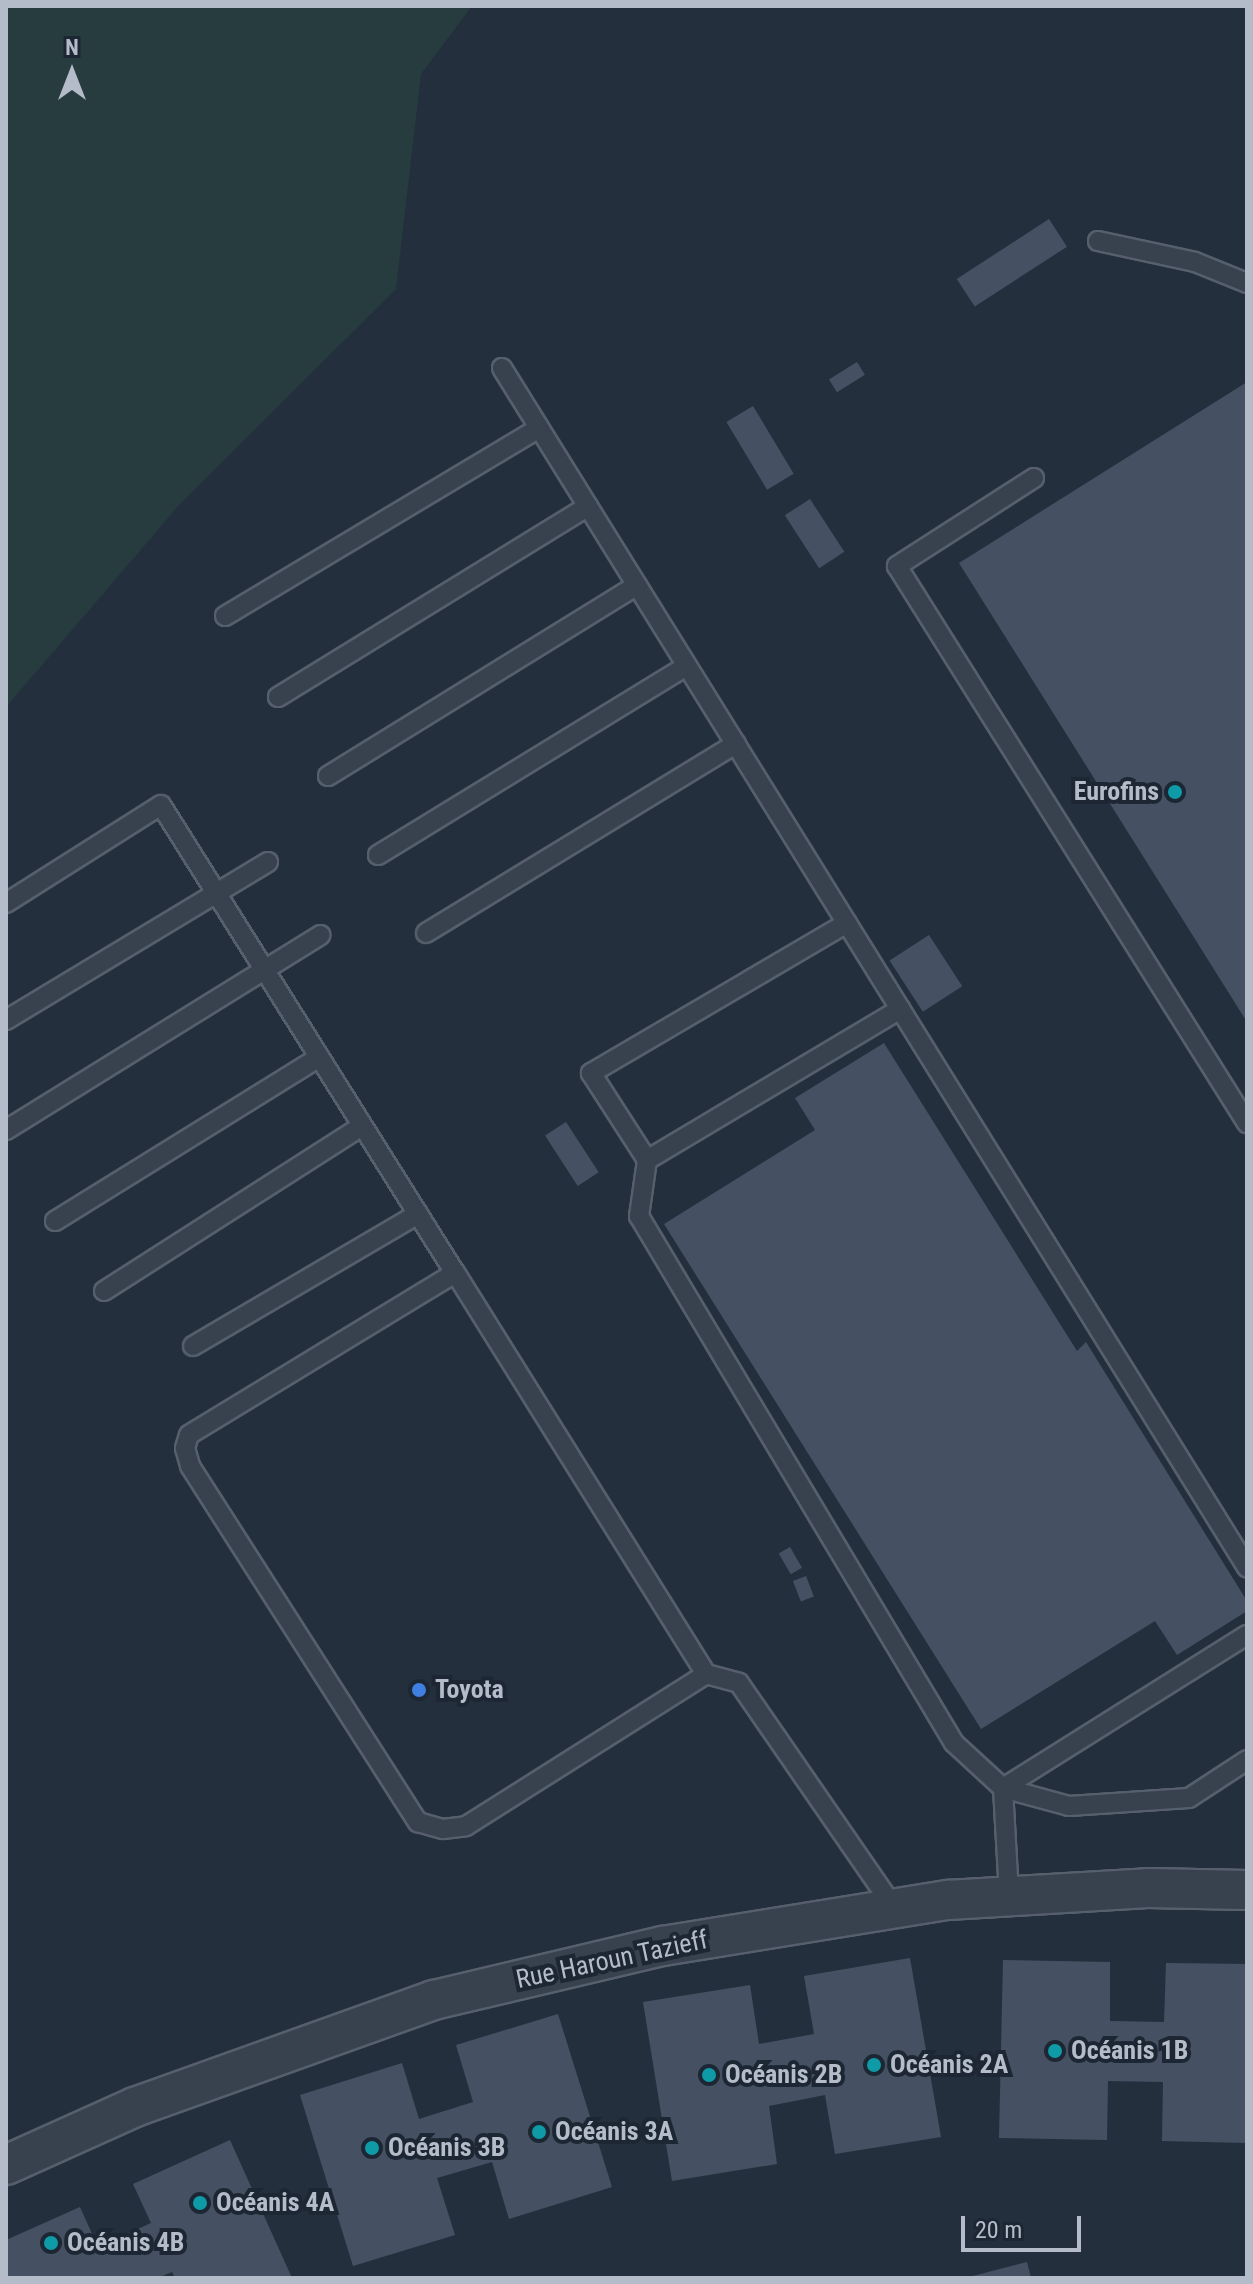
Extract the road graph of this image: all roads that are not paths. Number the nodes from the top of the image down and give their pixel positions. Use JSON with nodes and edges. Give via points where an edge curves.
{"nodes":[{"id":1,"x":1098,"y":241,"type":"dead end"},
{"id":2,"x":1247,"y":283,"type":"edge"},
{"id":3,"x":502,"y":368,"type":"dead end"},
{"id":4,"x":539,"y":428,"type":"junction"},
{"id":5,"x":1034,"y":478,"type":"dead end"},
{"id":6,"x":588,"y":506,"type":"junction"},
{"id":7,"x":637,"y":585,"type":"junction"},
{"id":8,"x":225,"y":616,"type":"dead end"},
{"id":9,"x":687,"y":666,"type":"junction"},
{"id":10,"x":278,"y":697,"type":"dead end"},
{"id":11,"x":736,"y":744,"type":"junction"},
{"id":12,"x":328,"y":776,"type":"dead end"},
{"id":13,"x":378,"y":855,"type":"dead end"},
{"id":14,"x":268,"y":862,"type":"dead end"},
{"id":15,"x":217,"y":894,"type":"junction"},
{"id":16,"x":6,"y":903,"type":"edge"},
{"id":17,"x":847,"y":923,"type":"junction"},
{"id":18,"x":426,"y":933,"type":"dead end"},
{"id":19,"x":321,"y":935,"type":"dead end"},
{"id":20,"x":263,"y":968,"type":"junction"},
{"id":21,"x":900,"y":1009,"type":"junction"},
{"id":22,"x":6,"y":1020,"type":"edge"},
{"id":23,"x":319,"y":1057,"type":"junction"},
{"id":24,"x":1247,"y":1123,"type":"edge"},
{"id":25,"x":362,"y":1126,"type":"junction"},
{"id":26,"x":6,"y":1130,"type":"edge"},
{"id":27,"x":647,"y":1160,"type":"junction"},
{"id":28,"x":418,"y":1214,"type":"junction"},
{"id":29,"x":55,"y":1221,"type":"dead end"},
{"id":30,"x":455,"y":1273,"type":"junction"},
{"id":31,"x":104,"y":1291,"type":"dead end"},
{"id":32,"x":193,"y":1346,"type":"dead end"},
{"id":33,"x":1247,"y":1567,"type":"edge"},
{"id":34,"x":1247,"y":1635,"type":"edge"},
{"id":35,"x":706,"y":1674,"type":"junction"},
{"id":36,"x":1247,"y":1760,"type":"edge"},
{"id":37,"x":1003,"y":1788,"type":"junction"},
{"id":38,"x":1247,"y":1890,"type":"edge"},
{"id":39,"x":1009,"y":1896,"type":"junction"},
{"id":40,"x":894,"y":1908,"type":"junction"},
{"id":41,"x":6,"y":2165,"type":"edge"}],
"edges":[{"from":1,"to":2,"type":"lane","via":[[1195,262]]},
{"from":3,"to":4,"type":"lane"},
{"from":4,"to":6,"type":"lane"},
{"from":4,"to":8,"type":"lane"},
{"from":5,"to":24,"type":"lane","via":[[897,566]]},
{"from":6,"to":7,"type":"lane"},
{"from":6,"to":10,"type":"lane"},
{"from":7,"to":9,"type":"lane"},
{"from":7,"to":12,"type":"lane"},
{"from":9,"to":11,"type":"lane"},
{"from":9,"to":13,"type":"lane"},
{"from":11,"to":17,"type":"lane"},
{"from":11,"to":18,"type":"lane"},
{"from":14,"to":15,"type":"lane"},
{"from":15,"to":16,"type":"lane","via":[[161,805]]},
{"from":15,"to":20,"type":"lane"},
{"from":15,"to":22,"type":"lane"},
{"from":17,"to":21,"type":"lane"},
{"from":17,"to":27,"type":"lane","via":[[591,1073]]},
{"from":19,"to":20,"type":"lane"},
{"from":20,"to":23,"type":"lane"},
{"from":20,"to":26,"type":"lane"},
{"from":21,"to":27,"type":"lane"},
{"from":21,"to":33,"type":"lane"},
{"from":23,"to":25,"type":"lane"},
{"from":23,"to":29,"type":"lane"},
{"from":25,"to":28,"type":"lane"},
{"from":25,"to":31,"type":"lane"},
{"from":27,"to":37,"type":"lane","via":[[639,1216],[954,1743]]},
{"from":28,"to":30,"type":"lane"},
{"from":28,"to":32,"type":"lane"},
{"from":30,"to":35,"type":"lane"},
{"from":30,"to":35,"type":"lane","via":[[189,1435],[185,1448],[190,1466],[418,1822],[443,1829],[466,1826]]},
{"from":34,"to":37,"type":"lane"},
{"from":35,"to":40,"type":"lane","via":[[739,1683]]},
{"from":36,"to":37,"type":"lane","via":[[1189,1798],[1069,1806]]},
{"from":37,"to":39,"type":"lane"},
{"from":38,"to":39,"type":"street","name":"Rue Haroun Tazieff","via":[[1148,1888]]},
{"from":39,"to":40,"type":"street","name":"Rue Haroun Tazieff"},
{"from":40,"to":41,"type":"street","name":"Rue Haroun Tazieff","via":[[663,1946],[434,2000],[135,2107]]}]}
